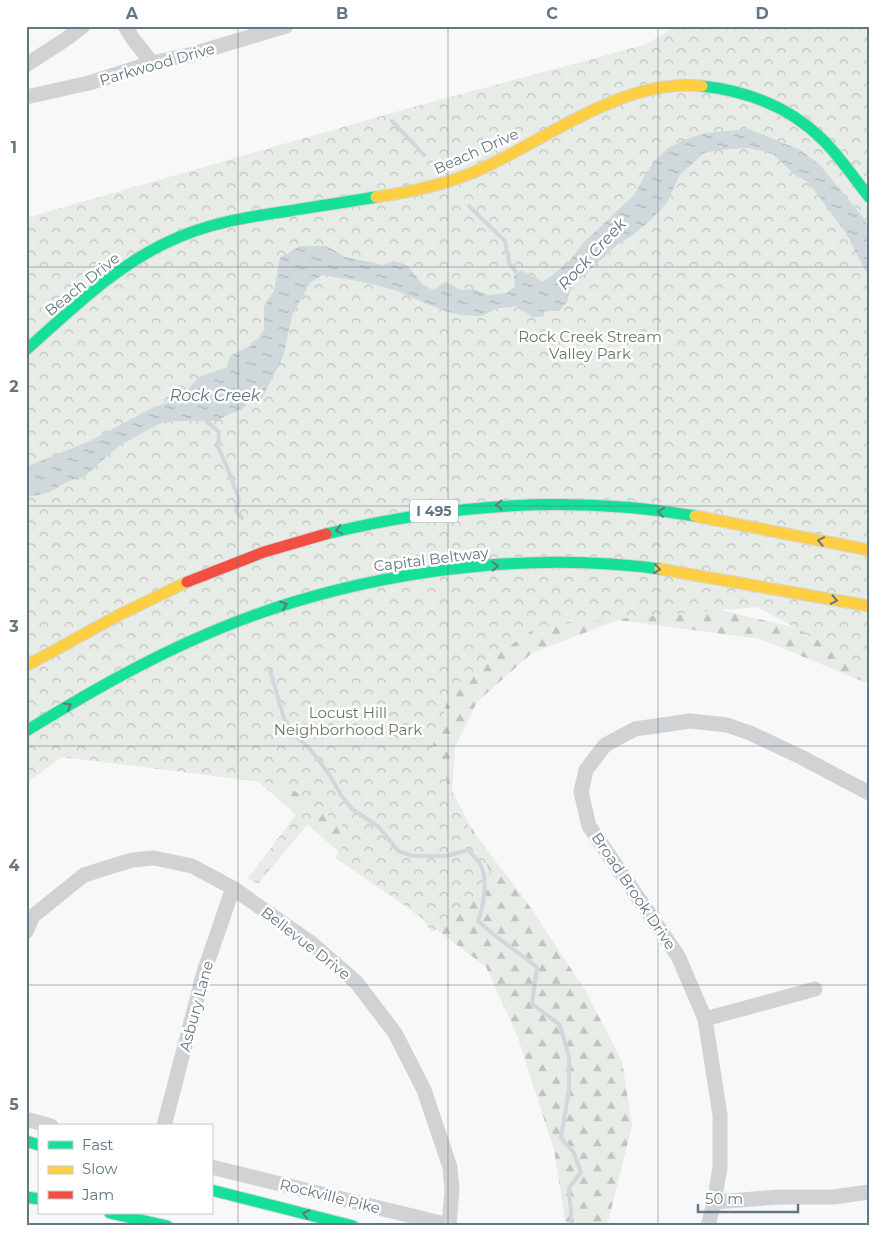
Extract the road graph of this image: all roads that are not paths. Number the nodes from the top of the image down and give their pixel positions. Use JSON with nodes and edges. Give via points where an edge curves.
{"nodes":[{"id":1,"x":83,"y":26,"type":"edge"},
{"id":2,"x":125,"y":26,"type":"edge"},
{"id":3,"x":286,"y":26,"type":"edge"},
{"id":4,"x":152,"y":63,"type":"junction"},
{"id":5,"x":26,"y":65,"type":"edge"},
{"id":6,"x":26,"y":97,"type":"edge"},
{"id":7,"x":869,"y":197,"type":"edge"},
{"id":8,"x":26,"y":350,"type":"edge"},
{"id":9,"x":869,"y":550,"type":"edge"},
{"id":10,"x":869,"y":606,"type":"edge"},
{"id":11,"x":238,"y":621,"type":"junction"},
{"id":12,"x":27,"y":666,"type":"edge"},
{"id":13,"x":112,"y":694,"type":"dead end"},
{"id":14,"x":26,"y":731,"type":"edge"},
{"id":15,"x":869,"y":793,"type":"edge"},
{"id":16,"x":233,"y":888,"type":"junction"},
{"id":17,"x":26,"y":932,"type":"edge"},
{"id":18,"x":815,"y":989,"type":"dead end"},
{"id":19,"x":705,"y":1020,"type":"junction"},
{"id":20,"x":26,"y":1119,"type":"edge"},
{"id":21,"x":44,"y":1124,"type":"edge"},
{"id":22,"x":165,"y":1124,"type":"edge"},
{"id":23,"x":26,"y":1141,"type":"edge"},
{"id":24,"x":38,"y":1145,"type":"edge"},
{"id":25,"x":212,"y":1167,"type":"edge"},
{"id":26,"x":212,"y":1190,"type":"edge"},
{"id":27,"x":869,"y":1192,"type":"edge"},
{"id":28,"x":714,"y":1202,"type":"junction"},
{"id":29,"x":114,"y":1214,"type":"edge"},
{"id":30,"x":449,"y":1225,"type":"edge"},
{"id":31,"x":167,"y":1226,"type":"edge"},
{"id":32,"x":353,"y":1226,"type":"edge"},
{"id":33,"x":708,"y":1226,"type":"edge"}],
"edges":[{"from":1,"to":5,"type":"street"},
{"from":2,"to":4,"type":"street"},
{"from":3,"to":4,"type":"street","name":"Parkwood Drive"},
{"from":4,"to":6,"type":"street","name":"Parkwood Drive","via":[[89,83]]},
{"from":7,"to":8,"type":"main road","name":"Beach Drive","via":[[820,138],[791,114],[774,105],[720,88],[682,86],[649,90],[616,101],[480,170],[439,185],[245,217],[182,236],[122,269]]},
{"from":9,"to":12,"type":"main road","number":"I 495","one_way":true,"via":[[626,507],[490,505],[427,512],[359,524],[291,542],[213,570],[146,601]]},
{"from":11,"to":10,"type":"main road","name":"Capital Beltway","one_way":true,"via":[[310,597],[367,583],[433,571],[552,563],[620,565],[686,573]]},
{"from":11,"to":13,"type":"main road"},
{"from":14,"to":11,"type":"main road","name":"Capital Beltway","one_way":true,"via":[[114,679],[172,649]]},
{"from":15,"to":19,"type":"street","name":"Broad Brook Drive","via":[[750,733],[727,725],[690,721],[635,729],[605,745],[586,770],[581,792],[589,826],[678,956]]},
{"from":16,"to":17,"type":"street","name":"Bellevue Drive","via":[[192,866],[154,858],[132,860],[84,875],[33,916]]},
{"from":16,"to":22,"type":"street","name":"Asbury Lane","via":[[204,972]]},
{"from":16,"to":30,"type":"street","name":"Bellevue Drive","via":[[311,943],[356,982],[395,1033],[424,1090],[450,1168]]},
{"from":18,"to":19,"type":"street"},
{"from":19,"to":28,"type":"street","name":"Broad Brook Drive","via":[[720,1115],[720,1168]]},
{"from":20,"to":21,"type":"street"},
{"from":23,"to":24,"type":"main road"},
{"from":25,"to":30,"type":"street","name":"Rockville Pike"},
{"from":32,"to":26,"type":"main road","name":"Rockville Pike","one_way":true},
{"from":27,"to":28,"type":"street","via":[[833,1197],[779,1196]]},
{"from":28,"to":33,"type":"street","name":"Broad Brook Drive"},
{"from":29,"to":31,"type":"main road"}]}
